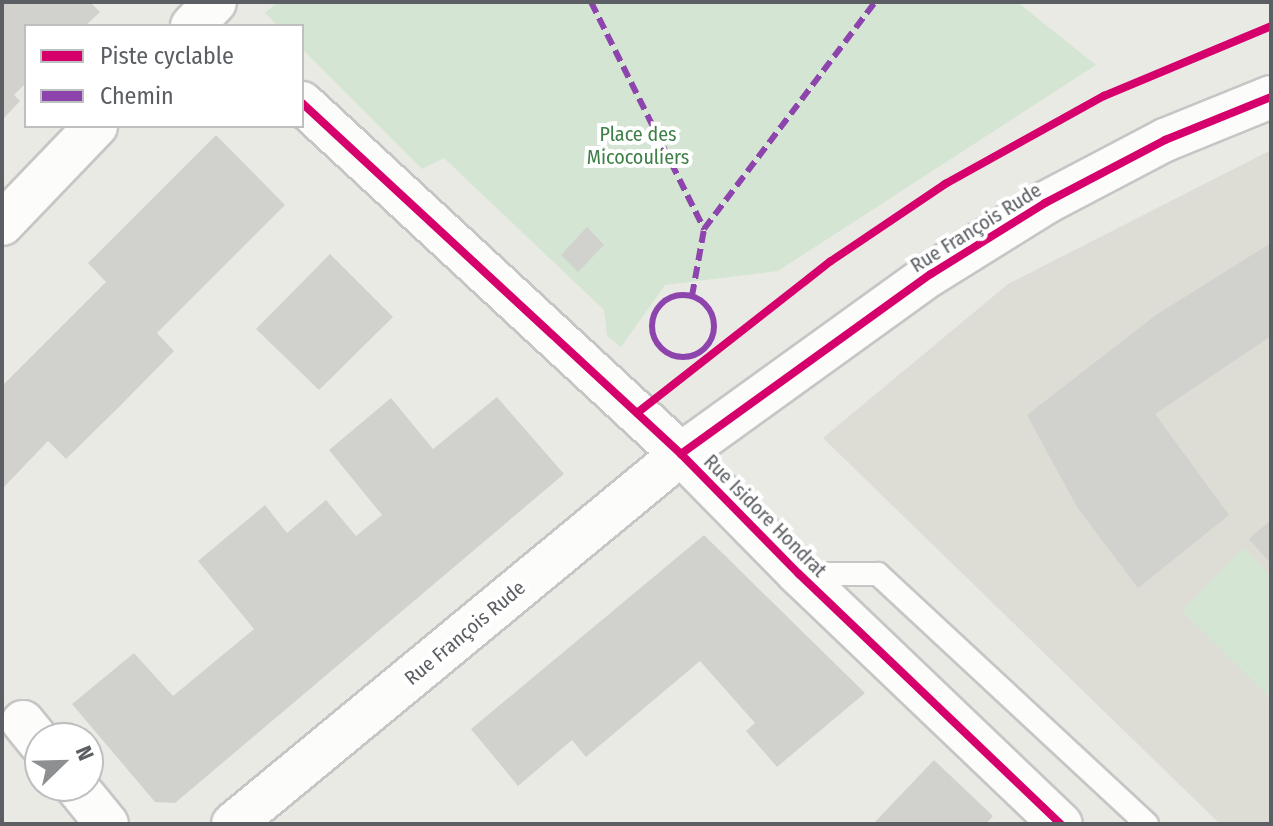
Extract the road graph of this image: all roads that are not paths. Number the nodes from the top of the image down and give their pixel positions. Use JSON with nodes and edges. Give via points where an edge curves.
{"nodes":[{"id":1,"x":1271,"y":97,"type":"edge"},
{"id":2,"x":304,"y":105,"type":"edge"},
{"id":3,"x":94,"y":128,"type":"edge"},
{"id":4,"x":2,"y":224,"type":"edge"},
{"id":5,"x":681,"y":454,"type":"junction"},
{"id":6,"x":799,"y":574,"type":"junction"},
{"id":7,"x":89,"y":802,"type":"edge"},
{"id":8,"x":107,"y":824,"type":"edge"},
{"id":9,"x":233,"y":824,"type":"edge"},
{"id":10,"x":1061,"y":824,"type":"edge"},
{"id":11,"x":1147,"y":824,"type":"edge"}],
"edges":[{"from":1,"to":5,"type":"street","name":"Rue François Rude","via":[[1165,140],[1045,203],[931,274]]},
{"from":2,"to":5,"type":"street","name":"Rue Isidore Hondrat"},
{"from":3,"to":4,"type":"street"},
{"from":5,"to":6,"type":"street","name":"Rue Isidore Hondrat"},
{"from":5,"to":9,"type":"street","name":"Rue François Rude"},
{"from":6,"to":10,"type":"street","name":"Rue Isidore Hondrat"},
{"from":6,"to":11,"type":"lane","via":[[878,574]]},
{"from":7,"to":8,"type":"street"}]}
